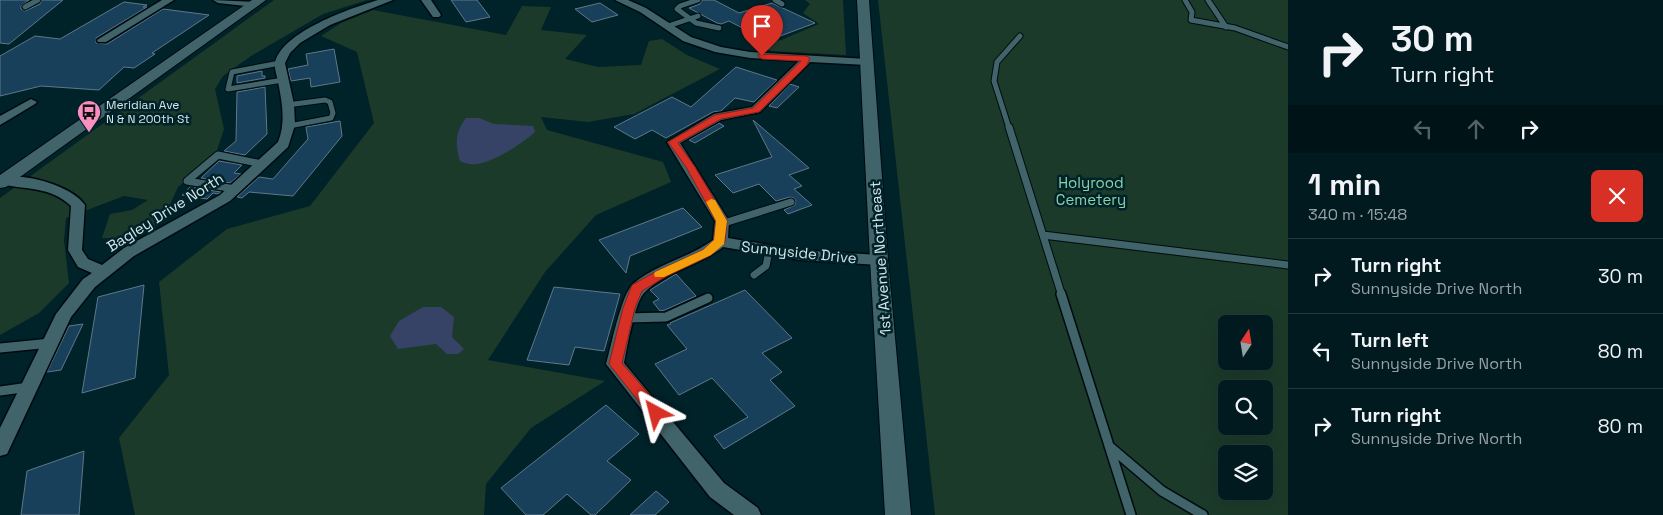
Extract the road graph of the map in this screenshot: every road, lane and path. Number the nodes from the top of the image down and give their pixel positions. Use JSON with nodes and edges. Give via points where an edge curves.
{"nodes":[{"id":1,"x":38,"y":0,"type":"edge"},
{"id":2,"x":169,"y":0,"type":"edge"},
{"id":3,"x":218,"y":0,"type":"edge"},
{"id":4,"x":388,"y":0,"type":"edge"},
{"id":5,"x":426,"y":0,"type":"edge"},
{"id":6,"x":620,"y":0,"type":"edge"},
{"id":7,"x":698,"y":0,"type":"edge"},
{"id":8,"x":775,"y":0,"type":"edge"},
{"id":9,"x":863,"y":0,"type":"edge"},
{"id":10,"x":1185,"y":0,"type":"edge"},
{"id":11,"x":1208,"y":0,"type":"edge"},
{"id":12,"x":257,"y":2,"type":"edge"},
{"id":13,"x":782,"y":4,"type":"dead end"},
{"id":14,"x":25,"y":7,"type":"dead end"},
{"id":15,"x":436,"y":15,"type":"dead end"},
{"id":16,"x":698,"y":16,"type":"dead end"},
{"id":17,"x":688,"y":19,"type":"junction"},
{"id":18,"x":668,"y":26,"type":"junction"},
{"id":19,"x":1226,"y":27,"type":"junction"},
{"id":20,"x":719,"y":28,"type":"dead end"},
{"id":21,"x":1020,"y":36,"type":"dead end"},
{"id":22,"x":102,"y":40,"type":"dead end"},
{"id":23,"x":1288,"y":47,"type":"edge"},
{"id":24,"x":806,"y":58,"type":"junction"},
{"id":25,"x":867,"y":62,"type":"junction"},
{"id":26,"x":280,"y":63,"type":"junction"},
{"id":27,"x":282,"y":80,"type":"junction"},
{"id":28,"x":31,"y":102,"type":"dead end"},
{"id":29,"x":287,"y":105,"type":"junction"},
{"id":30,"x":0,"y":121,"type":"edge"},
{"id":31,"x":289,"y":126,"type":"junction"},
{"id":32,"x":262,"y":164,"type":"junction"},
{"id":33,"x":1,"y":181,"type":"edge"},
{"id":34,"x":235,"y":189,"type":"junction"},
{"id":35,"x":790,"y":202,"type":"dead end"},
{"id":36,"x":721,"y":233,"type":"junction"},
{"id":37,"x":1043,"y":235,"type":"junction"},
{"id":38,"x":768,"y":251,"type":"junction"},
{"id":39,"x":879,"y":260,"type":"junction"},
{"id":40,"x":1288,"y":265,"type":"edge"},
{"id":41,"x":102,"y":271,"type":"junction"},
{"id":42,"x":754,"y":275,"type":"dead end"},
{"id":43,"x":708,"y":298,"type":"dead end"},
{"id":44,"x":626,"y":318,"type":"junction"},
{"id":45,"x":51,"y":343,"type":"junction"},
{"id":46,"x":0,"y":348,"type":"edge"},
{"id":47,"x":29,"y":387,"type":"junction"},
{"id":48,"x":0,"y":390,"type":"edge"},
{"id":49,"x":1,"y":443,"type":"edge"},
{"id":50,"x":1109,"y":446,"type":"junction"},
{"id":51,"x":751,"y":515,"type":"edge"},
{"id":52,"x":898,"y":515,"type":"edge"},
{"id":53,"x":1131,"y":515,"type":"edge"},
{"id":54,"x":1203,"y":515,"type":"edge"}],
"edges":[{"from":1,"to":14,"type":"lane"},
{"from":2,"to":22,"type":"street"},
{"from":3,"to":12,"type":"street"},
{"from":4,"to":26,"type":"street","via":[[312,31],[283,54]]},
{"from":5,"to":15,"type":"street"},
{"from":6,"to":18,"type":"street","via":[[644,10]]},
{"from":7,"to":17,"type":"lane","via":[[678,7]]},
{"from":8,"to":13,"type":"lane"},
{"from":9,"to":25,"type":"street","name":"1st Avenue Northeast"},
{"from":10,"to":19,"type":"lane","via":[[1192,12],[1192,20]]},
{"from":11,"to":19,"type":"lane"},
{"from":12,"to":33,"type":"street"},
{"from":16,"to":17,"type":"lane"},
{"from":17,"to":18,"type":"lane"},
{"from":17,"to":20,"type":"lane"},
{"from":18,"to":24,"type":"street","via":[[687,39],[719,50]]},
{"from":19,"to":23,"type":"lane"},
{"from":21,"to":37,"type":"lane","via":[[997,62],[994,81]]},
{"from":24,"to":25,"type":"street"},
{"from":24,"to":36,"type":"street","via":[[756,110],[718,117],[673,142],[722,221]]},
{"from":25,"to":39,"type":"street","name":"1st Avenue Northeast"},
{"from":26,"to":27,"type":"street","name":"Bagley Drive North"},
{"from":26,"to":27,"type":"lane","via":[[232,72],[228,89]]},
{"from":27,"to":29,"type":"street","name":"Bagley Drive North"},
{"from":28,"to":30,"type":"street"},
{"from":29,"to":31,"type":"street","name":"Bagley Drive North"},
{"from":29,"to":31,"type":"lane","via":[[325,100],[330,102],[333,113],[325,120]]},
{"from":31,"to":32,"type":"street","name":"Bagley Drive North","via":[[284,144]]},
{"from":32,"to":34,"type":"street","name":"Bagley Drive North"},
{"from":32,"to":34,"type":"lane","via":[[218,155],[187,181]]},
{"from":33,"to":41,"type":"street","via":[[58,189],[69,194],[78,205],[75,250],[83,263]]},
{"from":34,"to":41,"type":"street","name":"Bagley Drive North","via":[[225,198],[128,252]]},
{"from":35,"to":36,"type":"lane"},
{"from":36,"to":38,"type":"street","name":"Sunnyside Drive"},
{"from":36,"to":44,"type":"street","via":[[707,252],[637,288]]},
{"from":37,"to":40,"type":"lane"},
{"from":37,"to":50,"type":"lane"},
{"from":38,"to":39,"type":"street","name":"Sunnyside Drive"},
{"from":38,"to":42,"type":"lane","via":[[766,266]]},
{"from":39,"to":52,"type":"street","name":"1st Avenue Northeast"},
{"from":41,"to":45,"type":"street","name":"Bagley Drive North","via":[[64,314]]},
{"from":43,"to":44,"type":"lane","via":[[666,317]]},
{"from":44,"to":51,"type":"street","via":[[615,364],[717,490]]},
{"from":45,"to":46,"type":"lane"},
{"from":45,"to":47,"type":"street","name":"Bagley Drive North"},
{"from":47,"to":48,"type":"lane"},
{"from":47,"to":49,"type":"street","name":"Bagley Drive North"},
{"from":50,"to":53,"type":"lane"},
{"from":50,"to":54,"type":"lane","via":[[1162,491]]}]}
